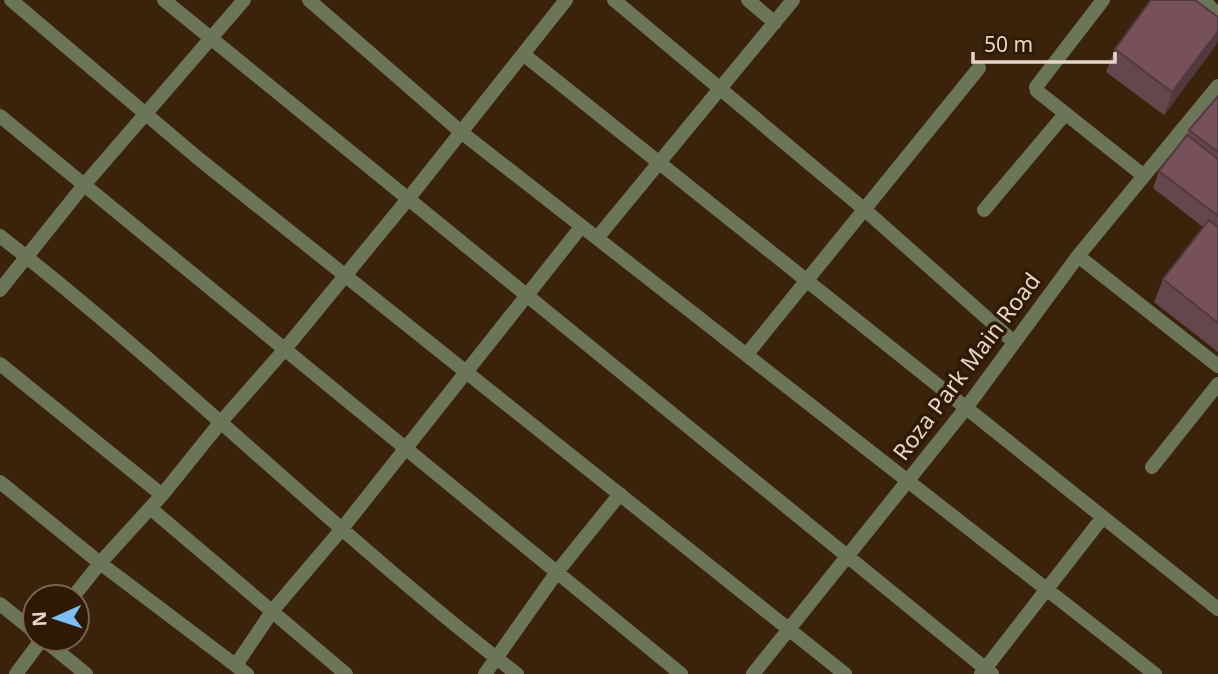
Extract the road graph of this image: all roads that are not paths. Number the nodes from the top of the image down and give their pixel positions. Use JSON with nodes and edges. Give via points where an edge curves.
{"nodes":[{"id":1,"x":10,"y":0,"type":"edge"},
{"id":2,"x":164,"y":0,"type":"edge"},
{"id":3,"x":244,"y":0,"type":"edge"},
{"id":4,"x":309,"y":0,"type":"edge"},
{"id":5,"x":566,"y":0,"type":"edge"},
{"id":6,"x":614,"y":0,"type":"edge"},
{"id":7,"x":748,"y":0,"type":"edge"},
{"id":8,"x":793,"y":0,"type":"edge"},
{"id":9,"x":1103,"y":0,"type":"edge"},
{"id":10,"x":1204,"y":0,"type":"edge"},
{"id":11,"x":1218,"y":16,"type":"edge"},
{"id":12,"x":775,"y":23,"type":"junction"},
{"id":13,"x":211,"y":38,"type":"junction"},
{"id":14,"x":523,"y":54,"type":"junction"},
{"id":15,"x":979,"y":68,"type":"dead end"},
{"id":16,"x":1218,"y":86,"type":"edge"},
{"id":17,"x":720,"y":88,"type":"junction"},
{"id":18,"x":1065,"y":114,"type":"junction"},
{"id":19,"x":145,"y":115,"type":"junction"},
{"id":20,"x":0,"y":116,"type":"edge"},
{"id":21,"x":461,"y":132,"type":"junction"},
{"id":22,"x":659,"y":163,"type":"junction"},
{"id":23,"x":1144,"y":176,"type":"junction"},
{"id":24,"x":84,"y":185,"type":"junction"},
{"id":25,"x":408,"y":199,"type":"junction"},
{"id":26,"x":865,"y":210,"type":"junction"},
{"id":27,"x":984,"y":210,"type":"dead end"},
{"id":28,"x":581,"y":227,"type":"junction"},
{"id":29,"x":0,"y":236,"type":"edge"},
{"id":30,"x":597,"y":238,"type":"junction"},
{"id":31,"x":1077,"y":256,"type":"junction"},
{"id":32,"x":27,"y":257,"type":"junction"},
{"id":33,"x":345,"y":275,"type":"junction"},
{"id":34,"x":807,"y":281,"type":"junction"},
{"id":35,"x":0,"y":290,"type":"edge"},
{"id":36,"x":526,"y":297,"type":"junction"},
{"id":37,"x":1014,"y":342,"type":"junction"},
{"id":38,"x":285,"y":349,"type":"junction"},
{"id":39,"x":747,"y":354,"type":"junction"},
{"id":40,"x":0,"y":364,"type":"edge"},
{"id":41,"x":1218,"y":366,"type":"edge"},
{"id":42,"x":466,"y":373,"type":"junction"},
{"id":43,"x":1218,"y":384,"type":"edge"},
{"id":44,"x":966,"y":408,"type":"junction"},
{"id":45,"x":220,"y":422,"type":"junction"},
{"id":46,"x":405,"y":449,"type":"junction"},
{"id":47,"x":1152,"y":467,"type":"dead end"},
{"id":48,"x":908,"y":480,"type":"junction"},
{"id":49,"x":0,"y":482,"type":"edge"},
{"id":50,"x":620,"y":494,"type":"junction"},
{"id":51,"x":162,"y":495,"type":"junction"},
{"id":52,"x":150,"y":508,"type":"junction"},
{"id":53,"x":1103,"y":517,"type":"junction"},
{"id":54,"x":341,"y":530,"type":"junction"},
{"id":55,"x":848,"y":556,"type":"junction"},
{"id":56,"x":100,"y":563,"type":"junction"},
{"id":57,"x":557,"y":572,"type":"junction"},
{"id":58,"x":84,"y":583,"type":"edge"},
{"id":59,"x":1047,"y":589,"type":"junction"},
{"id":60,"x":0,"y":604,"type":"edge"},
{"id":61,"x":1218,"y":609,"type":"edge"},
{"id":62,"x":273,"y":610,"type":"junction"},
{"id":63,"x":21,"y":621,"type":"edge"},
{"id":64,"x":789,"y":629,"type":"junction"},
{"id":65,"x":32,"y":653,"type":"edge"},
{"id":66,"x":60,"y":653,"type":"edge"},
{"id":67,"x":497,"y":659,"type":"junction"},
{"id":68,"x":242,"y":670,"type":"edge"},
{"id":69,"x":986,"y":672,"type":"edge"},
{"id":70,"x":16,"y":674,"type":"edge"},
{"id":71,"x":86,"y":674,"type":"edge"},
{"id":72,"x":346,"y":674,"type":"edge"},
{"id":73,"x":485,"y":674,"type":"edge"},
{"id":74,"x":517,"y":674,"type":"edge"},
{"id":75,"x":681,"y":674,"type":"edge"},
{"id":76,"x":753,"y":674,"type":"edge"},
{"id":77,"x":845,"y":674,"type":"edge"},
{"id":78,"x":1155,"y":674,"type":"edge"}],
"edges":[{"from":1,"to":19,"type":"street"},
{"from":2,"to":13,"type":"street"},
{"from":3,"to":13,"type":"street"},
{"from":4,"to":21,"type":"street"},
{"from":5,"to":14,"type":"street"},
{"from":6,"to":17,"type":"street"},
{"from":7,"to":12,"type":"street"},
{"from":8,"to":12,"type":"street"},
{"from":9,"to":18,"type":"street","via":[[1036,87]]},
{"from":10,"to":11,"type":"street"},
{"from":12,"to":17,"type":"street"},
{"from":13,"to":19,"type":"street"},
{"from":13,"to":25,"type":"street"},
{"from":14,"to":21,"type":"street"},
{"from":14,"to":22,"type":"street"},
{"from":15,"to":26,"type":"street"},
{"from":16,"to":23,"type":"street","name":"Roza Park Main Road"},
{"from":17,"to":22,"type":"street"},
{"from":17,"to":26,"type":"street"},
{"from":18,"to":23,"type":"street"},
{"from":18,"to":27,"type":"street"},
{"from":19,"to":24,"type":"street"},
{"from":19,"to":33,"type":"street"},
{"from":20,"to":24,"type":"street"},
{"from":21,"to":25,"type":"street"},
{"from":21,"to":28,"type":"street"},
{"from":22,"to":30,"type":"street"},
{"from":22,"to":34,"type":"street"},
{"from":23,"to":31,"type":"street","name":"Roza Park Main Road"},
{"from":24,"to":32,"type":"street"},
{"from":24,"to":38,"type":"street"},
{"from":25,"to":33,"type":"street"},
{"from":25,"to":36,"type":"street"},
{"from":26,"to":34,"type":"street"},
{"from":26,"to":37,"type":"street"},
{"from":28,"to":30,"type":"street"},
{"from":28,"to":36,"type":"street"},
{"from":29,"to":32,"type":"street"},
{"from":30,"to":39,"type":"street"},
{"from":31,"to":37,"type":"street","name":"Roza Park Main Road"},
{"from":31,"to":41,"type":"street"},
{"from":32,"to":35,"type":"street"},
{"from":32,"to":45,"type":"street"},
{"from":33,"to":38,"type":"street"},
{"from":33,"to":42,"type":"street"},
{"from":34,"to":39,"type":"street"},
{"from":34,"to":44,"type":"street"},
{"from":36,"to":42,"type":"street"},
{"from":36,"to":55,"type":"street"},
{"from":37,"to":44,"type":"street","name":"Roza Park Main Road"},
{"from":38,"to":45,"type":"street"},
{"from":38,"to":46,"type":"street"},
{"from":39,"to":48,"type":"street"},
{"from":40,"to":51,"type":"street"},
{"from":42,"to":46,"type":"street"},
{"from":42,"to":50,"type":"street"},
{"from":43,"to":47,"type":"street"},
{"from":44,"to":48,"type":"street","name":"Roza Park Main Road"},
{"from":44,"to":53,"type":"street"},
{"from":45,"to":51,"type":"street"},
{"from":45,"to":54,"type":"street"},
{"from":46,"to":54,"type":"street"},
{"from":46,"to":57,"type":"street"},
{"from":48,"to":55,"type":"street","name":"Roza Park Main Road"},
{"from":48,"to":59,"type":"street"},
{"from":49,"to":56,"type":"street"},
{"from":50,"to":57,"type":"street"},
{"from":50,"to":64,"type":"street"},
{"from":51,"to":52,"type":"street"},
{"from":52,"to":56,"type":"street"},
{"from":52,"to":62,"type":"street"},
{"from":53,"to":59,"type":"street"},
{"from":53,"to":61,"type":"street"},
{"from":54,"to":62,"type":"street"},
{"from":54,"to":67,"type":"street"},
{"from":55,"to":64,"type":"street","name":"Roza Park Main Road"},
{"from":55,"to":69,"type":"street"},
{"from":56,"to":58,"type":"street"},
{"from":56,"to":68,"type":"street"},
{"from":57,"to":67,"type":"street"},
{"from":57,"to":75,"type":"street"},
{"from":59,"to":69,"type":"street"},
{"from":59,"to":78,"type":"street"},
{"from":60,"to":63,"type":"street"},
{"from":62,"to":68,"type":"street"},
{"from":62,"to":72,"type":"street"},
{"from":64,"to":76,"type":"street","name":"Roza Park Main Road"},
{"from":64,"to":77,"type":"street"},
{"from":65,"to":70,"type":"street"},
{"from":66,"to":71,"type":"street"},
{"from":67,"to":73,"type":"street"},
{"from":67,"to":74,"type":"street"}]}
